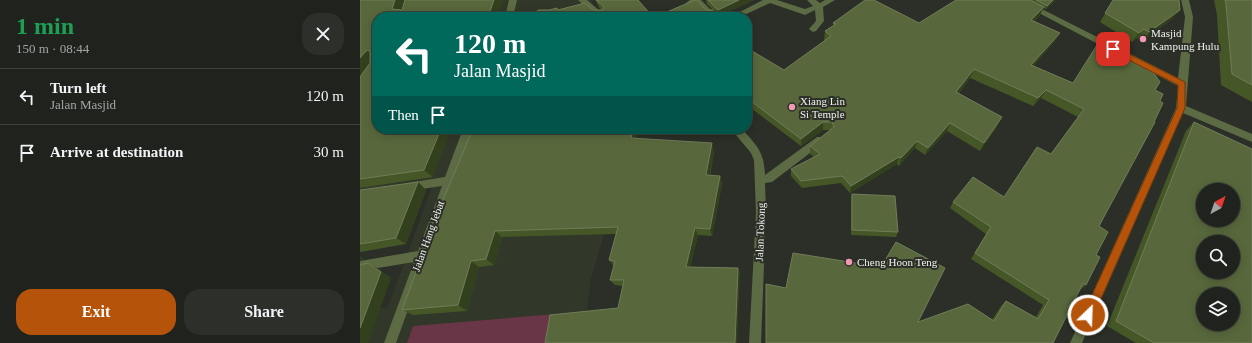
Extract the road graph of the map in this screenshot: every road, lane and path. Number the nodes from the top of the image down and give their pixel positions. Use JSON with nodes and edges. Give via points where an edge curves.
{"nodes":[{"id":1,"x":513,"y":0,"type":"edge"},
{"id":2,"x":697,"y":0,"type":"edge"},
{"id":3,"x":811,"y":0,"type":"edge"},
{"id":4,"x":832,"y":0,"type":"edge"},
{"id":5,"x":1018,"y":0,"type":"edge"},
{"id":6,"x":1185,"y":0,"type":"edge"},
{"id":7,"x":585,"y":3,"type":"edge"},
{"id":8,"x":819,"y":6,"type":"junction"},
{"id":9,"x":683,"y":7,"type":"edge"},
{"id":10,"x":578,"y":8,"type":"edge"},
{"id":11,"x":510,"y":12,"type":"edge"},
{"id":12,"x":597,"y":12,"type":"edge"},
{"id":13,"x":709,"y":12,"type":"edge"},
{"id":14,"x":744,"y":12,"type":"edge"},
{"id":15,"x":812,"y":29,"type":"dead end"},
{"id":16,"x":1182,"y":84,"type":"junction"},
{"id":17,"x":1181,"y":108,"type":"junction"},
{"id":18,"x":466,"y":134,"type":"edge"},
{"id":19,"x":741,"y":134,"type":"edge"},
{"id":20,"x":827,"y":134,"type":"edge"},
{"id":21,"x":1252,"y":138,"type":"edge"},
{"id":22,"x":761,"y":179,"type":"junction"},
{"id":23,"x":448,"y":181,"type":"junction"},
{"id":24,"x":400,"y":188,"type":"edge"},
{"id":25,"x":421,"y":256,"type":"junction"},
{"id":26,"x":360,"y":266,"type":"edge"},
{"id":27,"x":390,"y":343,"type":"edge"},
{"id":28,"x":755,"y":343,"type":"edge"},
{"id":29,"x":1076,"y":343,"type":"edge"}],
"edges":[{"from":1,"to":11,"type":"street"},
{"from":2,"to":9,"type":"street"},
{"from":2,"to":13,"type":"street"},
{"from":3,"to":8,"type":"street"},
{"from":4,"to":8,"type":"street"},
{"from":5,"to":16,"type":"street"},
{"from":6,"to":16,"type":"street","via":[[1189,17]]},
{"from":7,"to":10,"type":"street"},
{"from":7,"to":12,"type":"street"},
{"from":8,"to":14,"type":"street","via":[[805,12],[769,0]]},
{"from":8,"to":15,"type":"street","via":[[820,21]]},
{"from":16,"to":17,"type":"street"},
{"from":17,"to":21,"type":"street"},
{"from":17,"to":29,"type":"street"},
{"from":18,"to":23,"type":"street","name":"Jalan Hang Jebat"},
{"from":19,"to":22,"type":"street","name":"Jalan Tokong","via":[[760,160]]},
{"from":20,"to":22,"type":"street","via":[[768,179]]},
{"from":22,"to":28,"type":"street","name":"Jalan Tokong"},
{"from":23,"to":24,"type":"street"},
{"from":23,"to":25,"type":"street","name":"Jalan Hang Jebat"},
{"from":25,"to":26,"type":"street"},
{"from":25,"to":27,"type":"street","name":"Jalan Hang Jebat"}]}
